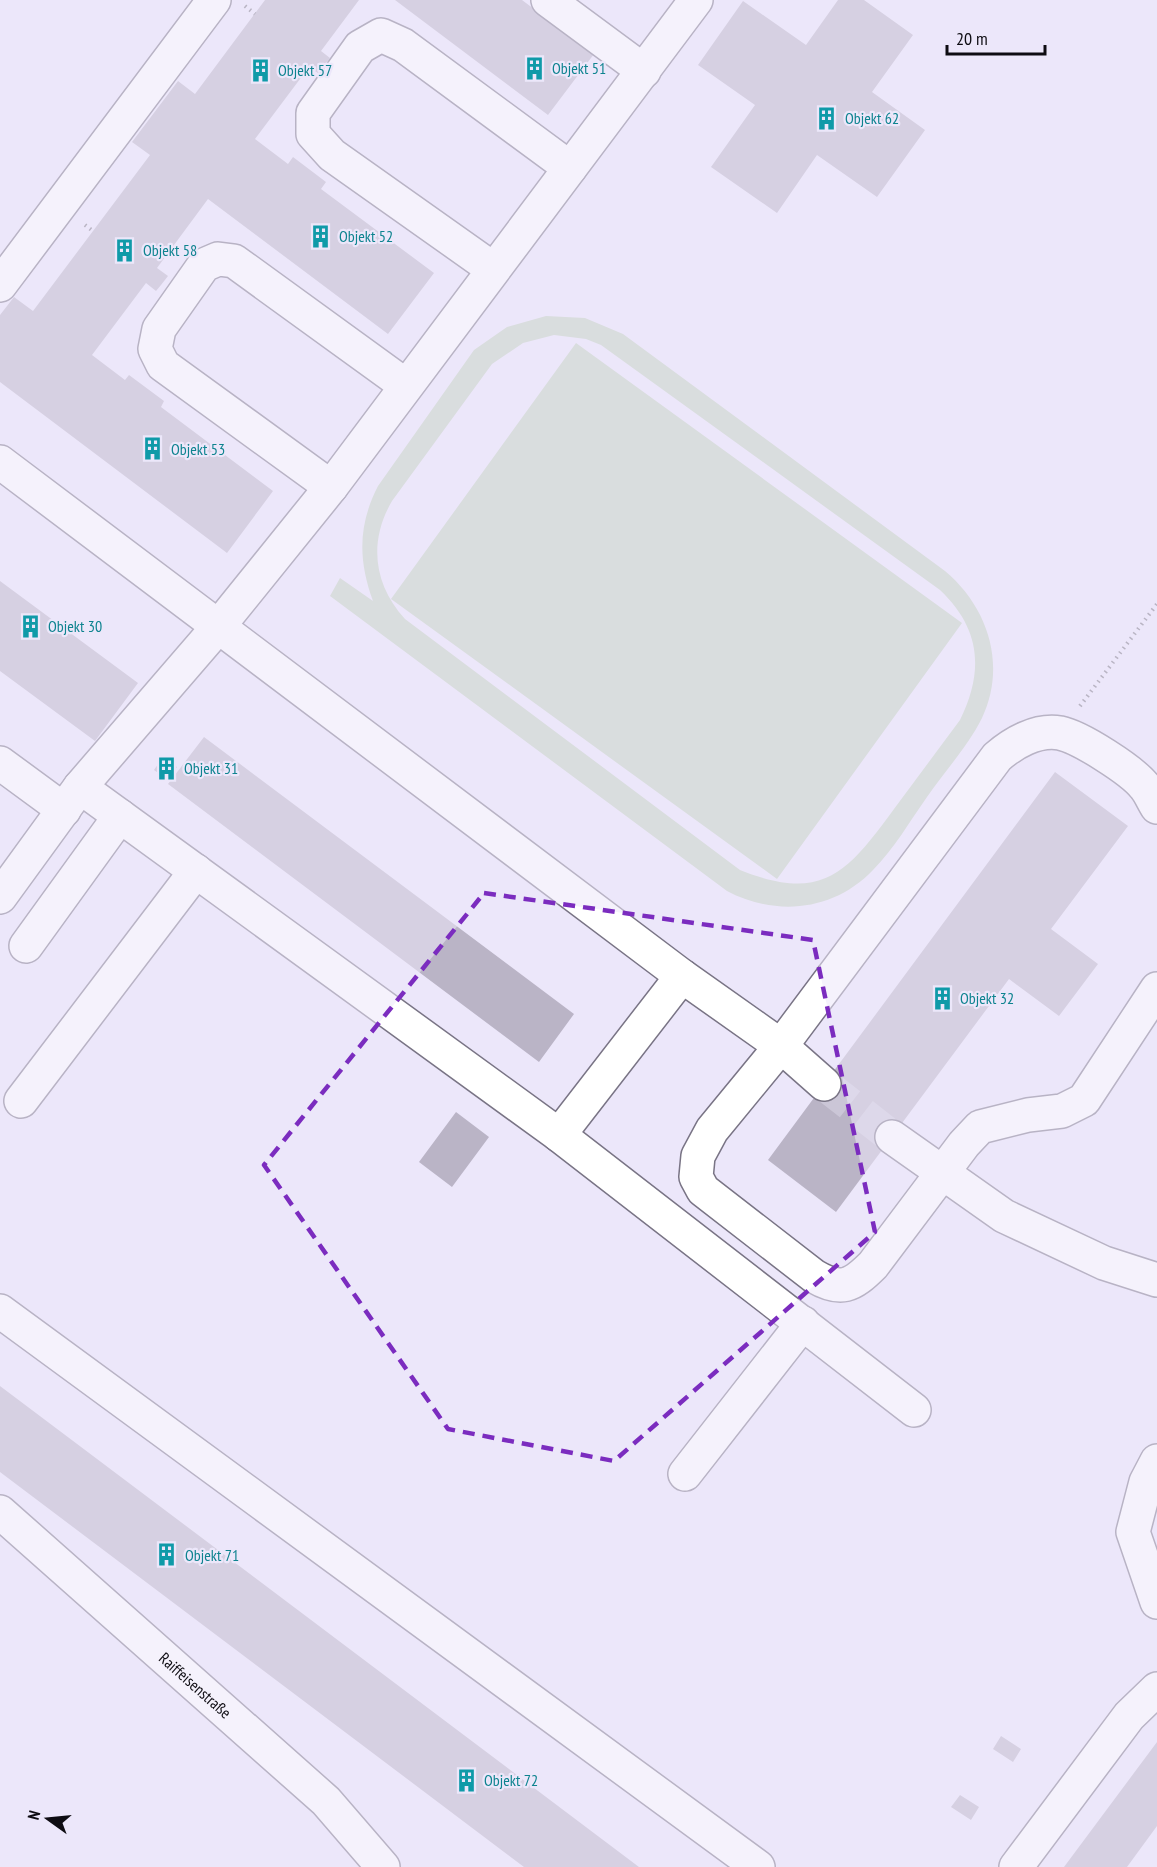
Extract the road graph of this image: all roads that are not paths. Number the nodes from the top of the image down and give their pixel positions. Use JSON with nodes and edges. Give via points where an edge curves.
{"nodes":[{"id":1,"x":214,"y":0,"type":"edge"},
{"id":2,"x":548,"y":0,"type":"edge"},
{"id":3,"x":696,"y":0,"type":"edge"},
{"id":4,"x":644,"y":71,"type":"junction"},
{"id":5,"x":570,"y":168,"type":"junction"},
{"id":6,"x":493,"y":269,"type":"junction"},
{"id":7,"x":0,"y":285,"type":"edge"},
{"id":8,"x":405,"y":385,"type":"junction"},
{"id":9,"x":0,"y":462,"type":"edge"},
{"id":10,"x":330,"y":488,"type":"junction"},
{"id":11,"x":218,"y":627,"type":"junction"},
{"id":12,"x":0,"y":763,"type":"edge"},
{"id":13,"x":72,"y":798,"type":"junction"},
{"id":14,"x":1157,"y":807,"type":"edge"},
{"id":15,"x":120,"y":816,"type":"junction"},
{"id":16,"x":196,"y":871,"type":"junction"},
{"id":17,"x":0,"y":897,"type":"edge"},
{"id":18,"x":26,"y":946,"type":"dead end"},
{"id":19,"x":682,"y":976,"type":"junction"},
{"id":20,"x":1157,"y":989,"type":"edge"},
{"id":21,"x":782,"y":1046,"type":"junction"},
{"id":22,"x":824,"y":1084,"type":"tunnel mouth"},
{"id":23,"x":21,"y":1101,"type":"dead end"},
{"id":24,"x":559,"y":1135,"type":"junction"},
{"id":25,"x":892,"y":1137,"type":"tunnel mouth"},
{"id":26,"x":944,"y":1172,"type":"junction"},
{"id":27,"x":1157,"y":1280,"type":"edge"},
{"id":28,"x":0,"y":1311,"type":"edge"},
{"id":29,"x":803,"y":1323,"type":"junction"},
{"id":30,"x":914,"y":1410,"type":"dead end"},
{"id":31,"x":1157,"y":1461,"type":"edge"},
{"id":32,"x":685,"y":1474,"type":"dead end"},
{"id":33,"x":0,"y":1512,"type":"edge"},
{"id":34,"x":1157,"y":1602,"type":"edge"},
{"id":35,"x":1157,"y":1689,"type":"edge"},
{"id":36,"x":383,"y":1867,"type":"edge"},
{"id":37,"x":758,"y":1867,"type":"edge"},
{"id":38,"x":1016,"y":1867,"type":"edge"}],
"edges":[{"from":1,"to":7,"type":"street"},
{"from":2,"to":4,"type":"street"},
{"from":3,"to":4,"type":"street"},
{"from":4,"to":5,"type":"street"},
{"from":5,"to":6,"type":"street"},
{"from":5,"to":6,"type":"street","via":[[403,45],[381,36],[360,47],[313,113],[313,134],[332,154]]},
{"from":6,"to":8,"type":"street"},
{"from":8,"to":10,"type":"street"},
{"from":8,"to":10,"type":"street","via":[[234,261],[218,259],[204,265],[159,329],[155,349],[159,357]]},
{"from":9,"to":11,"type":"street"},
{"from":10,"to":11,"type":"street"},
{"from":11,"to":13,"type":"street"},
{"from":11,"to":19,"type":"street"},
{"from":12,"to":13,"type":"street"},
{"from":13,"to":15,"type":"street"},
{"from":13,"to":17,"type":"street"},
{"from":14,"to":21,"type":"street","via":[[1144,786],[1085,743],[1059,733],[1033,736],[1012,744],[997,757]]},
{"from":15,"to":16,"type":"street"},
{"from":15,"to":18,"type":"street"},
{"from":16,"to":23,"type":"street"},
{"from":16,"to":24,"type":"street"},
{"from":19,"to":21,"type":"street"},
{"from":19,"to":24,"type":"street"},
{"from":20,"to":26,"type":"street","via":[[1084,1100],[1062,1111],[980,1127]]},
{"from":21,"to":22,"type":"street"},
{"from":21,"to":26,"type":"street","via":[[712,1130],[698,1155],[696,1177],[703,1190],[814,1276],[828,1284],[844,1286],[859,1279],[873,1265]]},
{"from":24,"to":29,"type":"street"},
{"from":25,"to":26,"type":"street"},
{"from":26,"to":27,"type":"street","via":[[1004,1216],[1104,1263]]},
{"from":28,"to":37,"type":"street"},
{"from":29,"to":30,"type":"street"},
{"from":29,"to":32,"type":"street"},
{"from":31,"to":34,"type":"street","via":[[1146,1482],[1133,1532]]},
{"from":33,"to":36,"type":"street","name":"Raiffeisenstraße","via":[[326,1801]]},
{"from":35,"to":38,"type":"street","via":[[1129,1716]]}]}
